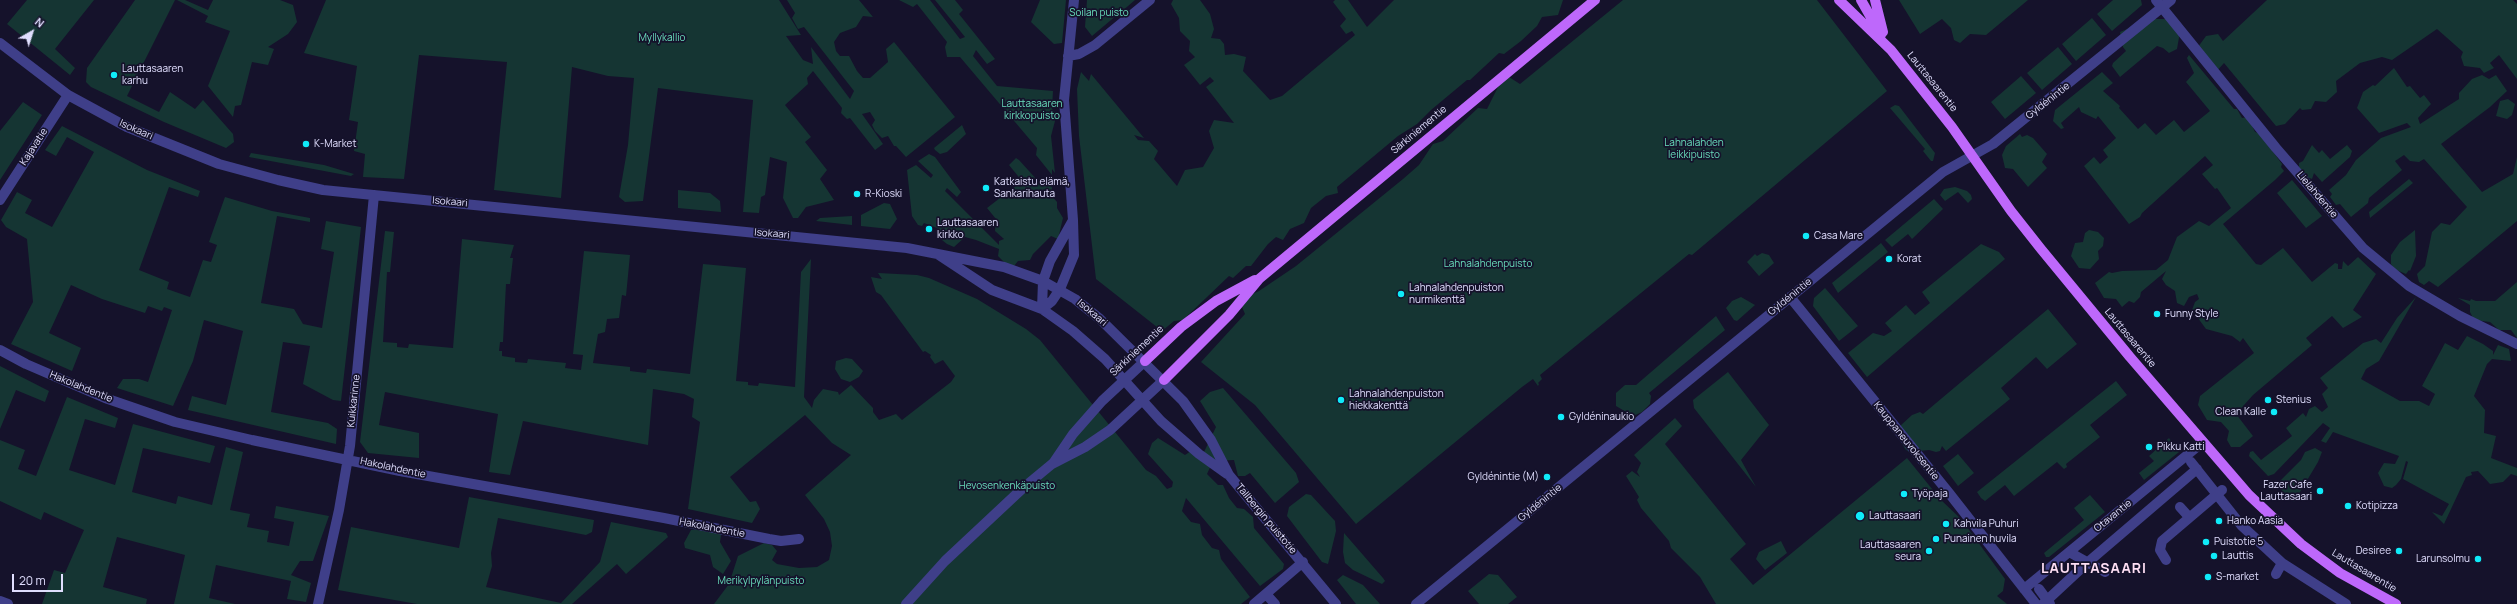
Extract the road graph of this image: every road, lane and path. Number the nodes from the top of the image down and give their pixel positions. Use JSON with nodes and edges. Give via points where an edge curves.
{"nodes":[{"id":1,"x":1074,"y":0,"type":"edge"},
{"id":2,"x":1150,"y":0,"type":"edge"},
{"id":3,"x":1595,"y":0,"type":"edge"},
{"id":4,"x":1839,"y":0,"type":"edge"},
{"id":5,"x":1861,"y":0,"type":"edge"},
{"id":6,"x":1875,"y":0,"type":"edge"},
{"id":7,"x":2171,"y":0,"type":"edge"},
{"id":8,"x":2159,"y":4,"type":"edge"},
{"id":9,"x":0,"y":43,"type":"edge"},
{"id":10,"x":1887,"y":45,"type":"junction"},
{"id":11,"x":1068,"y":56,"type":"junction"},
{"id":12,"x":68,"y":95,"type":"junction"},
{"id":13,"x":1972,"y":156,"type":"junction"},
{"id":14,"x":374,"y":195,"type":"junction"},
{"id":15,"x":0,"y":200,"type":"edge"},
{"id":16,"x":1073,"y":220,"type":"junction"},
{"id":17,"x":934,"y":252,"type":"junction"},
{"id":18,"x":1258,"y":279,"type":"junction"},
{"id":19,"x":1043,"y":281,"type":"junction"},
{"id":20,"x":1060,"y":289,"type":"junction"},
{"id":21,"x":1790,"y":297,"type":"junction"},
{"id":22,"x":1042,"y":309,"type":"junction"},
{"id":23,"x":2517,"y":344,"type":"edge"},
{"id":24,"x":0,"y":350,"type":"edge"},
{"id":25,"x":1145,"y":361,"type":"junction"},
{"id":26,"x":1164,"y":380,"type":"junction"},
{"id":27,"x":1123,"y":381,"type":"junction"},
{"id":28,"x":1142,"y":402,"type":"junction"},
{"id":29,"x":2203,"y":442,"type":"junction"},
{"id":30,"x":347,"y":458,"type":"junction"},
{"id":31,"x":1052,"y":464,"type":"junction"},
{"id":32,"x":1229,"y":476,"type":"junction"},
{"id":33,"x":2219,"y":492,"type":"junction"},
{"id":34,"x":2180,"y":508,"type":"dead end"},
{"id":35,"x":2189,"y":517,"type":"junction"},
{"id":36,"x":800,"y":539,"type":"dead end"},
{"id":37,"x":2070,"y":552,"type":"junction"},
{"id":38,"x":2166,"y":560,"type":"dead end"},
{"id":39,"x":1303,"y":562,"type":"junction"},
{"id":40,"x":2087,"y":562,"type":"junction"},
{"id":41,"x":2282,"y":563,"type":"junction"},
{"id":42,"x":2105,"y":572,"type":"dead end"},
{"id":43,"x":2276,"y":574,"type":"dead end"},
{"id":44,"x":2038,"y":589,"type":"dead end"},
{"id":45,"x":1266,"y":594,"type":"junction"},
{"id":46,"x":2028,"y":599,"type":"edge"},
{"id":47,"x":0,"y":601,"type":"edge"},
{"id":48,"x":2047,"y":603,"type":"edge"},
{"id":49,"x":8,"y":604,"type":"edge"},
{"id":50,"x":318,"y":604,"type":"edge"},
{"id":51,"x":906,"y":604,"type":"edge"},
{"id":52,"x":1254,"y":604,"type":"edge"},
{"id":53,"x":1275,"y":604,"type":"edge"},
{"id":54,"x":1336,"y":604,"type":"edge"},
{"id":55,"x":1416,"y":604,"type":"edge"},
{"id":56,"x":2346,"y":604,"type":"edge"},
{"id":57,"x":2396,"y":604,"type":"edge"}],
"edges":[{"from":1,"to":11,"type":"street"},
{"from":2,"to":11,"type":"street","via":[[1095,44],[1079,54]]},
{"from":3,"to":18,"type":"main road","name":"Särkiniementie"},
{"from":4,"to":10,"type":"main road","name":"Lauttasaarentie"},
{"from":5,"to":10,"type":"main road","name":"Lauttasaarentie"},
{"from":6,"to":10,"type":"main road","name":"Lauttasaarentie"},
{"from":7,"to":8,"type":"street","name":"Gyldénintie"},
{"from":8,"to":13,"type":"street","name":"Gyldénintie","via":[[1993,144]]},
{"from":8,"to":23,"type":"street","name":"Lielahdentie","via":[[2276,148],[2367,252],[2431,299]]},
{"from":9,"to":12,"type":"street","name":"Isokaari"},
{"from":10,"to":13,"type":"main road","name":"Lauttasaarentie"},
{"from":11,"to":16,"type":"street","via":[[1064,118]]},
{"from":12,"to":14,"type":"street","name":"Isokaari","via":[[127,127],[219,164],[323,190]]},
{"from":12,"to":15,"type":"street","name":"Kajavatie"},
{"from":13,"to":21,"type":"street","name":"Gyldénintie","via":[[1948,169]]},
{"from":13,"to":29,"type":"main road","name":"Lauttasaarentie","via":[[2041,249]]},
{"from":14,"to":17,"type":"street","name":"Isokaari","via":[[799,236]]},
{"from":14,"to":30,"type":"street","name":"Kuikkarinne"},
{"from":16,"to":19,"type":"street","via":[[1050,260]]},
{"from":16,"to":20,"type":"street","via":[[1074,255]]},
{"from":17,"to":19,"type":"street","name":"Isokaari","via":[[1004,268]]},
{"from":17,"to":22,"type":"street","name":"Isokaari","via":[[992,290]]},
{"from":18,"to":25,"type":"main road","name":"Särkiniementie","via":[[1216,301],[1181,327]]},
{"from":18,"to":26,"type":"main road","name":"Särkiniementie","via":[[1229,315]]},
{"from":19,"to":20,"type":"street","name":"Isokaari"},
{"from":19,"to":22,"type":"street"},
{"from":20,"to":22,"type":"street","via":[[1052,301]]},
{"from":20,"to":25,"type":"street","name":"Isokaari","via":[[1100,319]]},
{"from":21,"to":46,"type":"street","name":"Kauppaneuvoksentie"},
{"from":21,"to":55,"type":"street","name":"Gyldénintie"},
{"from":22,"to":27,"type":"street","name":"Isokaari","via":[[1073,330],[1105,359]]},
{"from":24,"to":30,"type":"street","name":"Hakolahdentie","via":[[72,385],[175,422]]},
{"from":25,"to":26,"type":"street","name":"Isokaari"},
{"from":25,"to":27,"type":"street","name":"Särkiniementie"},
{"from":26,"to":28,"type":"street","name":"Särkiniementie"},
{"from":26,"to":32,"type":"street","name":"Tallbergin puistotie","via":[[1197,418]]},
{"from":27,"to":28,"type":"street","name":"Isokaari"},
{"from":27,"to":31,"type":"street","name":"Särkiniementie","via":[[1073,434]]},
{"from":28,"to":31,"type":"street","name":"Särkiniementie","via":[[1110,430],[1085,447]]},
{"from":28,"to":32,"type":"street","name":"Tallbergin puistotie","via":[[1199,454]]},
{"from":29,"to":37,"type":"street","name":"Otavantie"},
{"from":29,"to":57,"type":"main road","name":"Lauttasaarentie","via":[[2249,495],[2300,544],[2340,573]]},
{"from":30,"to":36,"type":"street","name":"Hakolahdentie","via":[[407,472],[769,539]]},
{"from":30,"to":50,"type":"street","name":"Kuikkarinne","via":[[339,510]]},
{"from":31,"to":51,"type":"street","name":"Särkiniementie","via":[[987,520]]},
{"from":32,"to":39,"type":"street","name":"Tallbergin puistotie"},
{"from":33,"to":35,"type":"street"},
{"from":33,"to":40,"type":"street","via":[[2194,466],[2170,496]]},
{"from":33,"to":41,"type":"street","via":[[2241,525]]},
{"from":34,"to":35,"type":"street"},
{"from":35,"to":38,"type":"street","via":[[2162,541],[2160,550]]},
{"from":37,"to":40,"type":"street"},
{"from":37,"to":46,"type":"street","name":"Otavantie"},
{"from":39,"to":45,"type":"street","name":"Tallbergin puistotie"},
{"from":39,"to":54,"type":"street","name":"Tallbergin puistotie"},
{"from":40,"to":42,"type":"street"},
{"from":40,"to":48,"type":"street"},
{"from":41,"to":43,"type":"street"},
{"from":41,"to":56,"type":"street"},
{"from":44,"to":48,"type":"street"},
{"from":45,"to":52,"type":"street","name":"Tallbergin puistotie"},
{"from":45,"to":53,"type":"street"},
{"from":47,"to":49,"type":"street"}]}
